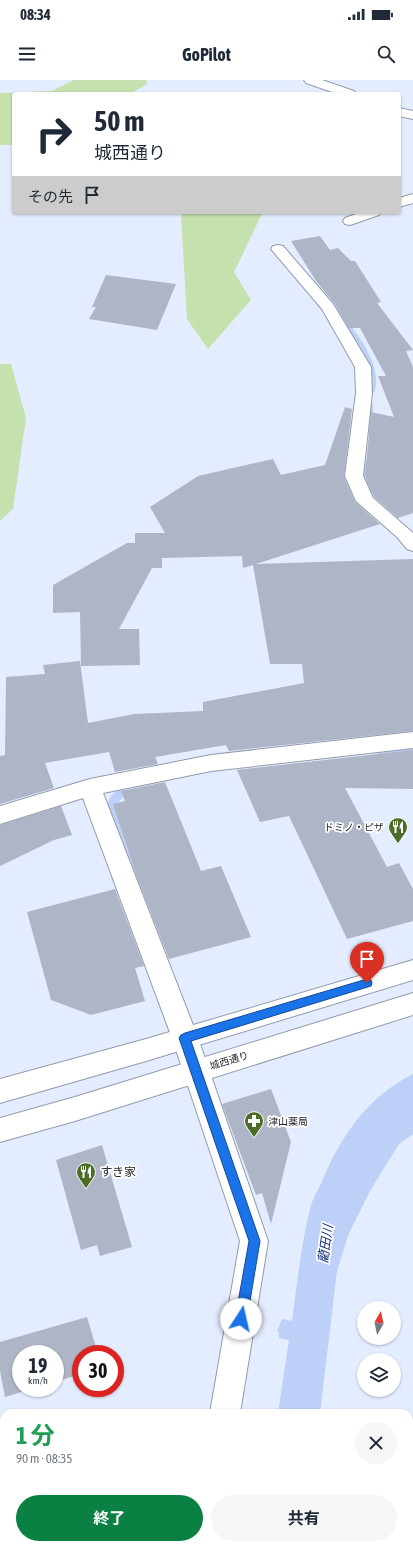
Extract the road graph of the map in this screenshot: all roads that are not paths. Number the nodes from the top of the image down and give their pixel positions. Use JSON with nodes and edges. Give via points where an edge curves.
{"nodes":[{"id":1,"x":310,"y":80,"type":"edge"},
{"id":2,"x":344,"y":92,"type":"edge"},
{"id":3,"x":401,"y":112,"type":"edge"},
{"id":4,"x":413,"y":115,"type":"edge"},
{"id":5,"x":413,"y":198,"type":"edge"},
{"id":6,"x":401,"y":202,"type":"edge"},
{"id":7,"x":369,"y":214,"type":"edge"},
{"id":8,"x":350,"y":221,"type":"dead end"},
{"id":9,"x":278,"y":249,"type":"dead end"},
{"id":10,"x":413,"y":545,"type":"edge"},
{"id":11,"x":413,"y":740,"type":"edge"},
{"id":12,"x":90,"y":787,"type":"junction"},
{"id":13,"x":0,"y":815,"type":"edge"},
{"id":14,"x":413,"y":970,"type":"edge"},
{"id":15,"x":413,"y":1004,"type":"edge"},
{"id":16,"x":185,"y":1038,"type":"junction"},
{"id":17,"x":196,"y":1070,"type":"junction"},
{"id":18,"x":0,"y":1091,"type":"edge"},
{"id":19,"x":0,"y":1130,"type":"edge"},
{"id":20,"x":226,"y":1409,"type":"edge"}],
"edges":[{"from":1,"to":2,"type":"street"},
{"from":3,"to":4,"type":"street"},
{"from":5,"to":6,"type":"street"},
{"from":7,"to":8,"type":"street"},
{"from":9,"to":10,"type":"street","via":[[328,307],[364,367],[364,393],[354,476],[365,501],[403,533]]},
{"from":11,"to":12,"type":"street","via":[[211,763]]},
{"from":12,"to":13,"type":"street"},
{"from":12,"to":16,"type":"street"},
{"from":14,"to":16,"type":"street"},
{"from":15,"to":17,"type":"street","name":"城西通り"},
{"from":16,"to":17,"type":"street"},
{"from":16,"to":18,"type":"street"},
{"from":17,"to":19,"type":"street","name":"城西通り"},
{"from":17,"to":20,"type":"street","via":[[254,1241]]}]}
